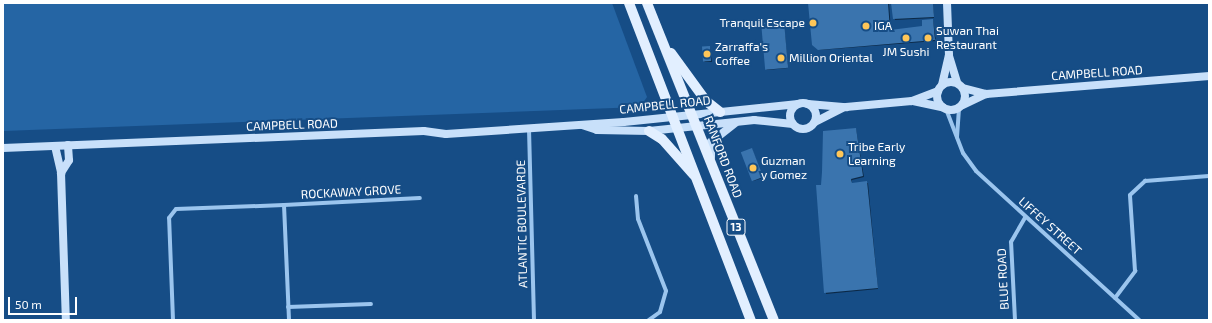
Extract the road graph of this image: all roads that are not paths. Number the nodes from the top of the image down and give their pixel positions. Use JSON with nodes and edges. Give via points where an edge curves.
{"nodes":[{"id":1,"x":629,"y":3,"type":"edge"},
{"id":2,"x":647,"y":3,"type":"edge"},
{"id":3,"x":947,"y":3,"type":"edge"},
{"id":4,"x":663,"y":44,"type":"junction"},
{"id":5,"x":949,"y":56,"type":"junction"},
{"id":6,"x":1209,"y":76,"type":"edge"},
{"id":7,"x":960,"y":86,"type":"junction"},
{"id":8,"x":940,"y":88,"type":"junction"},
{"id":9,"x":986,"y":94,"type":"junction"},
{"id":10,"x":912,"y":101,"type":"junction"},
{"id":11,"x":798,"y":104,"type":"junction"},
{"id":12,"x":808,"y":104,"type":"junction"},
{"id":13,"x":961,"y":106,"type":"junction"},
{"id":14,"x":846,"y":107,"type":"junction"},
{"id":15,"x":944,"y":108,"type":"junction"},
{"id":16,"x":720,"y":112,"type":"junction"},
{"id":17,"x":692,"y":114,"type":"junction"},
{"id":18,"x":675,"y":116,"type":"junction"},
{"id":19,"x":740,"y":121,"type":"junction"},
{"id":20,"x":814,"y":122,"type":"junction"},
{"id":21,"x":793,"y":124,"type":"junction"},
{"id":22,"x":581,"y":125,"type":"junction"},
{"id":23,"x":697,"y":125,"type":"junction"},
{"id":24,"x":529,"y":128,"type":"junction"},
{"id":25,"x":679,"y":128,"type":"junction"},
{"id":26,"x":648,"y":131,"type":"junction"},
{"id":27,"x":957,"y":140,"type":"junction"},
{"id":28,"x":68,"y":145,"type":"junction"},
{"id":29,"x":54,"y":146,"type":"junction"},
{"id":30,"x":3,"y":148,"type":"edge"},
{"id":31,"x":712,"y":165,"type":"junction"},
{"id":32,"x":61,"y":173,"type":"junction"},
{"id":33,"x":1209,"y":176,"type":"edge"},
{"id":34,"x":699,"y":181,"type":"junction"},
{"id":35,"x":636,"y":196,"type":"dead end"},
{"id":36,"x":420,"y":198,"type":"dead end"},
{"id":37,"x":284,"y":205,"type":"junction"},
{"id":38,"x":1025,"y":218,"type":"junction"},
{"id":39,"x":1115,"y":298,"type":"junction"},
{"id":40,"x":371,"y":304,"type":"dead end"},
{"id":41,"x":288,"y":307,"type":"junction"},
{"id":42,"x":66,"y":320,"type":"edge"},
{"id":43,"x":173,"y":320,"type":"edge"},
{"id":44,"x":289,"y":320,"type":"edge"},
{"id":45,"x":534,"y":320,"type":"edge"},
{"id":46,"x":649,"y":320,"type":"edge"},
{"id":47,"x":752,"y":320,"type":"edge"},
{"id":48,"x":774,"y":320,"type":"edge"},
{"id":49,"x":1015,"y":320,"type":"edge"},
{"id":50,"x":1139,"y":320,"type":"edge"}],
"edges":[{"from":1,"to":18,"type":"main road","number":"13"},
{"from":2,"to":4,"type":"main road","name":"RANFORD ROAD","number":"13"},
{"from":3,"to":5,"type":"street"},
{"from":4,"to":16,"type":"main road","via":[[706,101]]},
{"from":4,"to":17,"type":"main road","name":"RANFORD ROAD","number":"13"},
{"from":5,"to":7,"type":"street"},
{"from":5,"to":8,"type":"street"},
{"from":6,"to":9,"type":"street","name":"CAMPBELL ROAD"},
{"from":7,"to":8,"type":"street","name":"CAMPBELL ROAD"},
{"from":7,"to":9,"type":"street","name":"CAMPBELL ROAD"},
{"from":7,"to":13,"type":"street"},
{"from":8,"to":10,"type":"street","name":"CAMPBELL ROAD"},
{"from":8,"to":15,"type":"street"},
{"from":9,"to":13,"type":"street","name":"CAMPBELL ROAD"},
{"from":10,"to":14,"type":"street","name":"CAMPBELL ROAD"},
{"from":10,"to":15,"type":"street","name":"CAMPBELL ROAD"},
{"from":11,"to":12,"type":"street"},
{"from":11,"to":16,"type":"street","name":"CAMPBELL ROAD"},
{"from":11,"to":21,"type":"street","via":[[791,115]]},
{"from":12,"to":14,"type":"street","name":"CAMPBELL ROAD"},
{"from":12,"to":20,"type":"street","via":[[816,114]]},
{"from":13,"to":15,"type":"street","name":"CAMPBELL ROAD"},
{"from":13,"to":27,"type":"street"},
{"from":14,"to":20,"type":"street","name":"CAMPBELL ROAD"},
{"from":15,"to":27,"type":"street","name":"LIFFEY STREET"},
{"from":16,"to":17,"type":"street","name":"CAMPBELL ROAD"},
{"from":17,"to":18,"type":"street","name":"CAMPBELL ROAD"},
{"from":17,"to":23,"type":"main road","name":"RANFORD ROAD","number":"13"},
{"from":18,"to":22,"type":"street","name":"CAMPBELL ROAD"},
{"from":18,"to":25,"type":"main road","number":"13"},
{"from":19,"to":21,"type":"street","name":"CAMPBELL ROAD"},
{"from":19,"to":23,"type":"street","name":"CAMPBELL ROAD"},
{"from":19,"to":31,"type":"street","via":[[719,133],[711,142]]},
{"from":20,"to":21,"type":"street","via":[[804,129]]},
{"from":22,"to":24,"type":"street","name":"CAMPBELL ROAD"},
{"from":22,"to":26,"type":"street","name":"CAMPBELL ROAD","via":[[597,130]]},
{"from":23,"to":25,"type":"street","name":"CAMPBELL ROAD"},
{"from":23,"to":31,"type":"main road","name":"RANFORD ROAD","number":"13"},
{"from":24,"to":28,"type":"street","name":"CAMPBELL ROAD"},
{"from":24,"to":45,"type":"street","name":"ATLANTIC BOULEVARDE"},
{"from":25,"to":26,"type":"street","name":"CAMPBELL ROAD"},
{"from":25,"to":34,"type":"main road","number":"13"},
{"from":26,"to":34,"type":"main road","via":[[662,139]]},
{"from":27,"to":38,"type":"street","name":"LIFFEY STREET","via":[[976,171]]},
{"from":28,"to":29,"type":"street","name":"CAMPBELL ROAD"},
{"from":28,"to":32,"type":"street","via":[[69,160]]},
{"from":29,"to":30,"type":"street","name":"CAMPBELL ROAD"},
{"from":29,"to":32,"type":"street"},
{"from":31,"to":48,"type":"main road","name":"RANFORD ROAD","number":"13"},
{"from":32,"to":42,"type":"street"},
{"from":33,"to":39,"type":"street","via":[[1145,181],[1130,195],[1135,271]]},
{"from":34,"to":47,"type":"main road","number":"13"},
{"from":35,"to":46,"type":"street","via":[[638,219],[666,291],[660,312]]},
{"from":36,"to":37,"type":"street","name":"ROCKAWAY GROVE"},
{"from":37,"to":41,"type":"street"},
{"from":37,"to":43,"type":"street","name":"ROCKAWAY GROVE","via":[[176,209],[168,218]]},
{"from":38,"to":39,"type":"street","name":"LIFFEY STREET"},
{"from":38,"to":49,"type":"street","name":"BLUE ROAD","via":[[1011,242]]},
{"from":39,"to":50,"type":"street","name":"LIFFEY STREET"},
{"from":40,"to":41,"type":"street"},
{"from":41,"to":44,"type":"street"}]}
